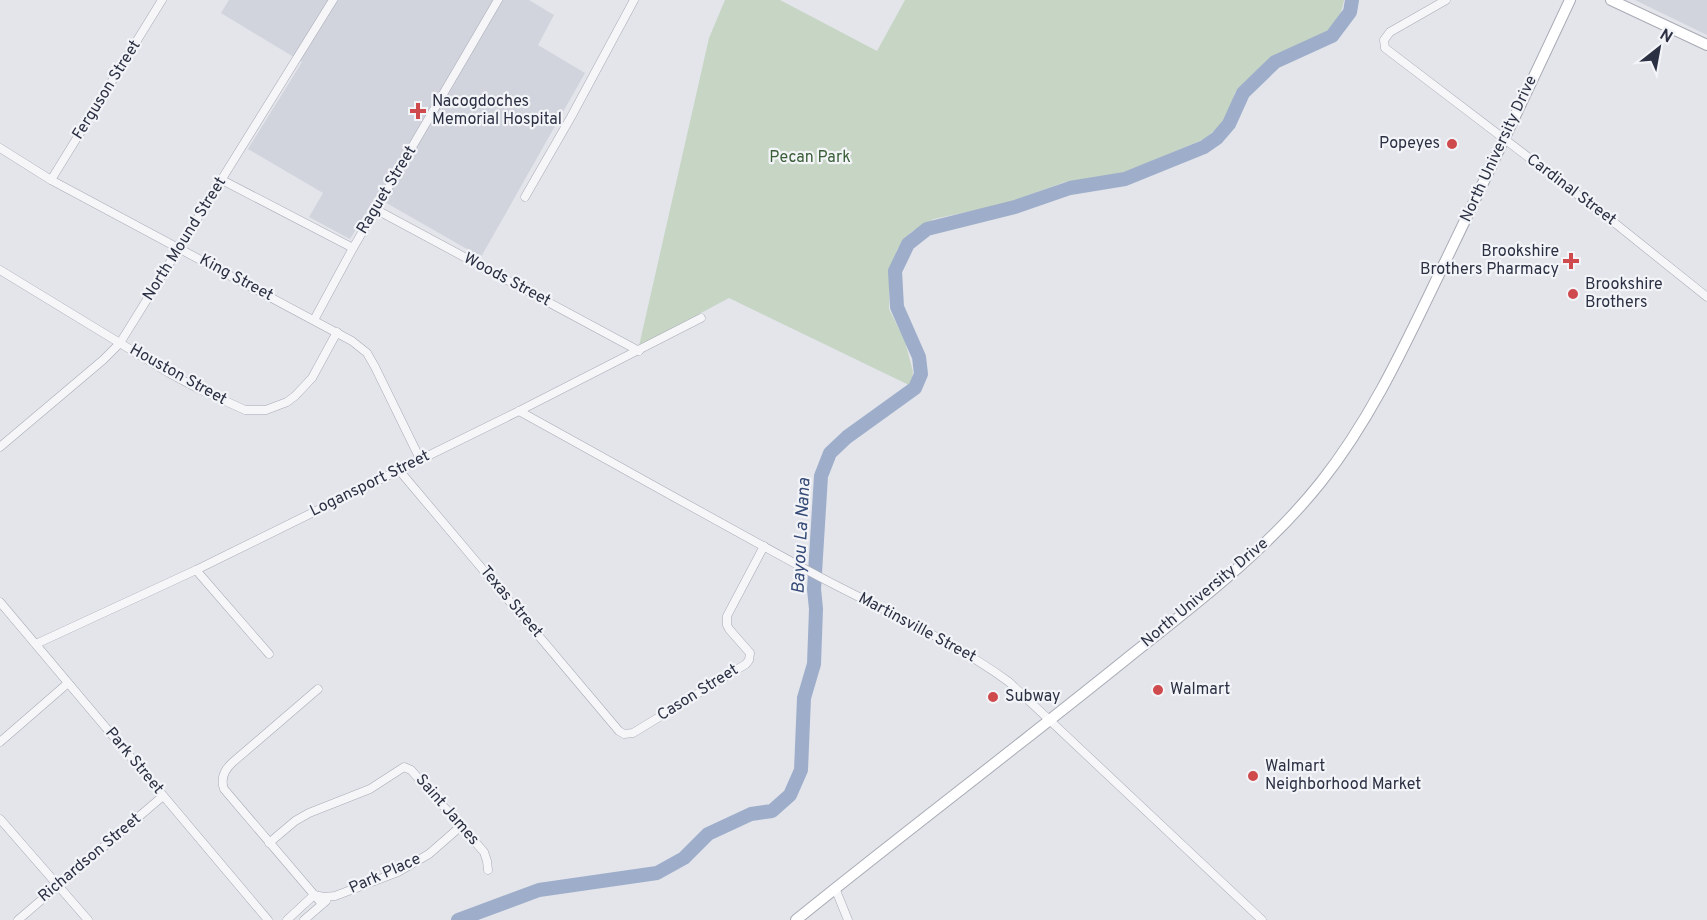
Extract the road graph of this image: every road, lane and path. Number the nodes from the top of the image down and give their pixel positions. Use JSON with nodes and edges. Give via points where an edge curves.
{"nodes":[{"id":1,"x":162,"y":0,"type":"edge"},
{"id":2,"x":333,"y":0,"type":"edge"},
{"id":3,"x":498,"y":0,"type":"edge"},
{"id":4,"x":634,"y":0,"type":"edge"},
{"id":5,"x":1446,"y":0,"type":"edge"},
{"id":6,"x":1570,"y":0,"type":"edge"},
{"id":7,"x":1611,"y":0,"type":"edge"},
{"id":8,"x":1707,"y":45,"type":"edge"},
{"id":9,"x":1504,"y":140,"type":"junction"},
{"id":10,"x":0,"y":148,"type":"edge"},
{"id":11,"x":51,"y":180,"type":"junction"},
{"id":12,"x":222,"y":180,"type":"junction"},
{"id":13,"x":525,"y":196,"type":"dead end"},
{"id":14,"x":375,"y":209,"type":"junction"},
{"id":15,"x":180,"y":248,"type":"junction"},
{"id":16,"x":353,"y":248,"type":"junction"},
{"id":17,"x":0,"y":270,"type":"edge"},
{"id":18,"x":1707,"y":297,"type":"edge"},
{"id":19,"x":701,"y":318,"type":"dead end"},
{"id":20,"x":314,"y":320,"type":"junction"},
{"id":21,"x":337,"y":332,"type":"junction"},
{"id":22,"x":120,"y":343,"type":"junction"},
{"id":23,"x":639,"y":351,"type":"junction"},
{"id":24,"x":519,"y":411,"type":"junction"},
{"id":25,"x":0,"y":447,"type":"edge"},
{"id":26,"x":420,"y":459,"type":"junction"},
{"id":27,"x":398,"y":469,"type":"junction"},
{"id":28,"x":764,"y":546,"type":"junction"},
{"id":29,"x":196,"y":570,"type":"junction"},
{"id":30,"x":0,"y":602,"type":"edge"},
{"id":31,"x":36,"y":644,"type":"junction"},
{"id":32,"x":269,"y":654,"type":"dead end"},
{"id":33,"x":69,"y":683,"type":"junction"},
{"id":34,"x":318,"y":689,"type":"dead end"},
{"id":35,"x":1050,"y":720,"type":"junction"},
{"id":36,"x":624,"y":734,"type":"joint"},
{"id":37,"x":0,"y":742,"type":"edge"},
{"id":38,"x":163,"y":796,"type":"junction"},
{"id":39,"x":0,"y":819,"type":"edge"},
{"id":40,"x":461,"y":826,"type":"junction"},
{"id":41,"x":269,"y":843,"type":"junction"},
{"id":42,"x":488,"y":870,"type":"dead end"},
{"id":43,"x":59,"y":885,"type":"junction"},
{"id":44,"x":835,"y":888,"type":"junction"},
{"id":45,"x":314,"y":896,"type":"junction"},
{"id":46,"x":335,"y":896,"type":"junction"},
{"id":47,"x":322,"y":904,"type":"junction"},
{"id":48,"x":18,"y":920,"type":"edge"},
{"id":49,"x":88,"y":920,"type":"edge"},
{"id":50,"x":268,"y":920,"type":"edge"},
{"id":51,"x":287,"y":920,"type":"edge"},
{"id":52,"x":304,"y":920,"type":"edge"},
{"id":53,"x":796,"y":920,"type":"edge"},
{"id":54,"x":849,"y":920,"type":"edge"},
{"id":55,"x":1262,"y":920,"type":"edge"}],
"edges":[{"from":1,"to":11,"type":"street","name":"Ferguson Street"},
{"from":2,"to":12,"type":"street","name":"North Mound Street"},
{"from":3,"to":14,"type":"street","name":"Raguet Street"},
{"from":4,"to":13,"type":"street"},
{"from":5,"to":9,"type":"street","name":"Cardinal Street","via":[[1390,32],[1384,45]]},
{"from":6,"to":9,"type":"main road","name":"North University Drive"},
{"from":7,"to":8,"type":"main road"},
{"from":9,"to":18,"type":"street","name":"Cardinal Street"},
{"from":9,"to":35,"type":"main road","name":"North University Drive","via":[[1387,382],[1322,481],[1236,571]]},
{"from":10,"to":11,"type":"street","name":"King Street"},
{"from":11,"to":15,"type":"street","name":"King Street"},
{"from":12,"to":15,"type":"street","name":"North Mound Street"},
{"from":12,"to":16,"type":"street"},
{"from":14,"to":16,"type":"street","name":"Raguet Street"},
{"from":14,"to":23,"type":"street","name":"Woods Street"},
{"from":15,"to":20,"type":"street","name":"King Street"},
{"from":15,"to":22,"type":"street","name":"North Mound Street"},
{"from":16,"to":20,"type":"street","name":"Raguet Street"},
{"from":17,"to":22,"type":"street","name":"Houston Street"},
{"from":19,"to":23,"type":"street","name":"Logansport Street"},
{"from":20,"to":21,"type":"street","name":"King Street"},
{"from":21,"to":22,"type":"street","name":"Houston Street","via":[[304,387],[287,402],[255,411],[234,406],[199,389]]},
{"from":21,"to":26,"type":"street","name":"King Street","via":[[371,360]]},
{"from":22,"to":25,"type":"street","name":"North Mound Street"},
{"from":23,"to":24,"type":"street","name":"Logansport Street"},
{"from":24,"to":26,"type":"street","name":"Logansport Street"},
{"from":24,"to":28,"type":"street","name":"Martinsville Street"},
{"from":26,"to":27,"type":"street","name":"Logansport Street"},
{"from":27,"to":29,"type":"street","name":"Logansport Street"},
{"from":27,"to":36,"type":"street","name":"Texas Street"},
{"from":28,"to":35,"type":"street","name":"Martinsville Street","via":[[983,663]]},
{"from":28,"to":36,"type":"street","name":"Cason Street","via":[[726,621],[750,653],[749,660],[633,733]]},
{"from":29,"to":31,"type":"street","name":"Logansport Street"},
{"from":29,"to":32,"type":"street"},
{"from":30,"to":31,"type":"street","name":"Park Street"},
{"from":31,"to":33,"type":"street","name":"Park Street"},
{"from":33,"to":37,"type":"street"},
{"from":33,"to":38,"type":"street","name":"Park Street"},
{"from":34,"to":41,"type":"street","via":[[224,773],[224,789]]},
{"from":35,"to":44,"type":"main road","name":"North University Drive"},
{"from":35,"to":55,"type":"street","name":"Martinsville Street"},
{"from":38,"to":43,"type":"street","name":"Richardson Street"},
{"from":38,"to":50,"type":"street","name":"Park Street"},
{"from":39,"to":43,"type":"street"},
{"from":40,"to":41,"type":"street","name":"Saint James","via":[[404,767],[370,789],[309,813]]},
{"from":40,"to":42,"type":"street","name":"Saint James","via":[[484,852]]},
{"from":40,"to":46,"type":"street","name":"Park Place","via":[[406,868]]},
{"from":41,"to":45,"type":"street"},
{"from":43,"to":48,"type":"street","name":"Richardson Street"},
{"from":43,"to":49,"type":"street"},
{"from":44,"to":53,"type":"main road","name":"North University Drive"},
{"from":44,"to":54,"type":"street"},
{"from":45,"to":46,"type":"street","name":"Park Place"},
{"from":45,"to":47,"type":"street"},
{"from":45,"to":51,"type":"street"},
{"from":46,"to":47,"type":"street","name":"Park Place"},
{"from":47,"to":52,"type":"street","name":"Park Place"}]}
